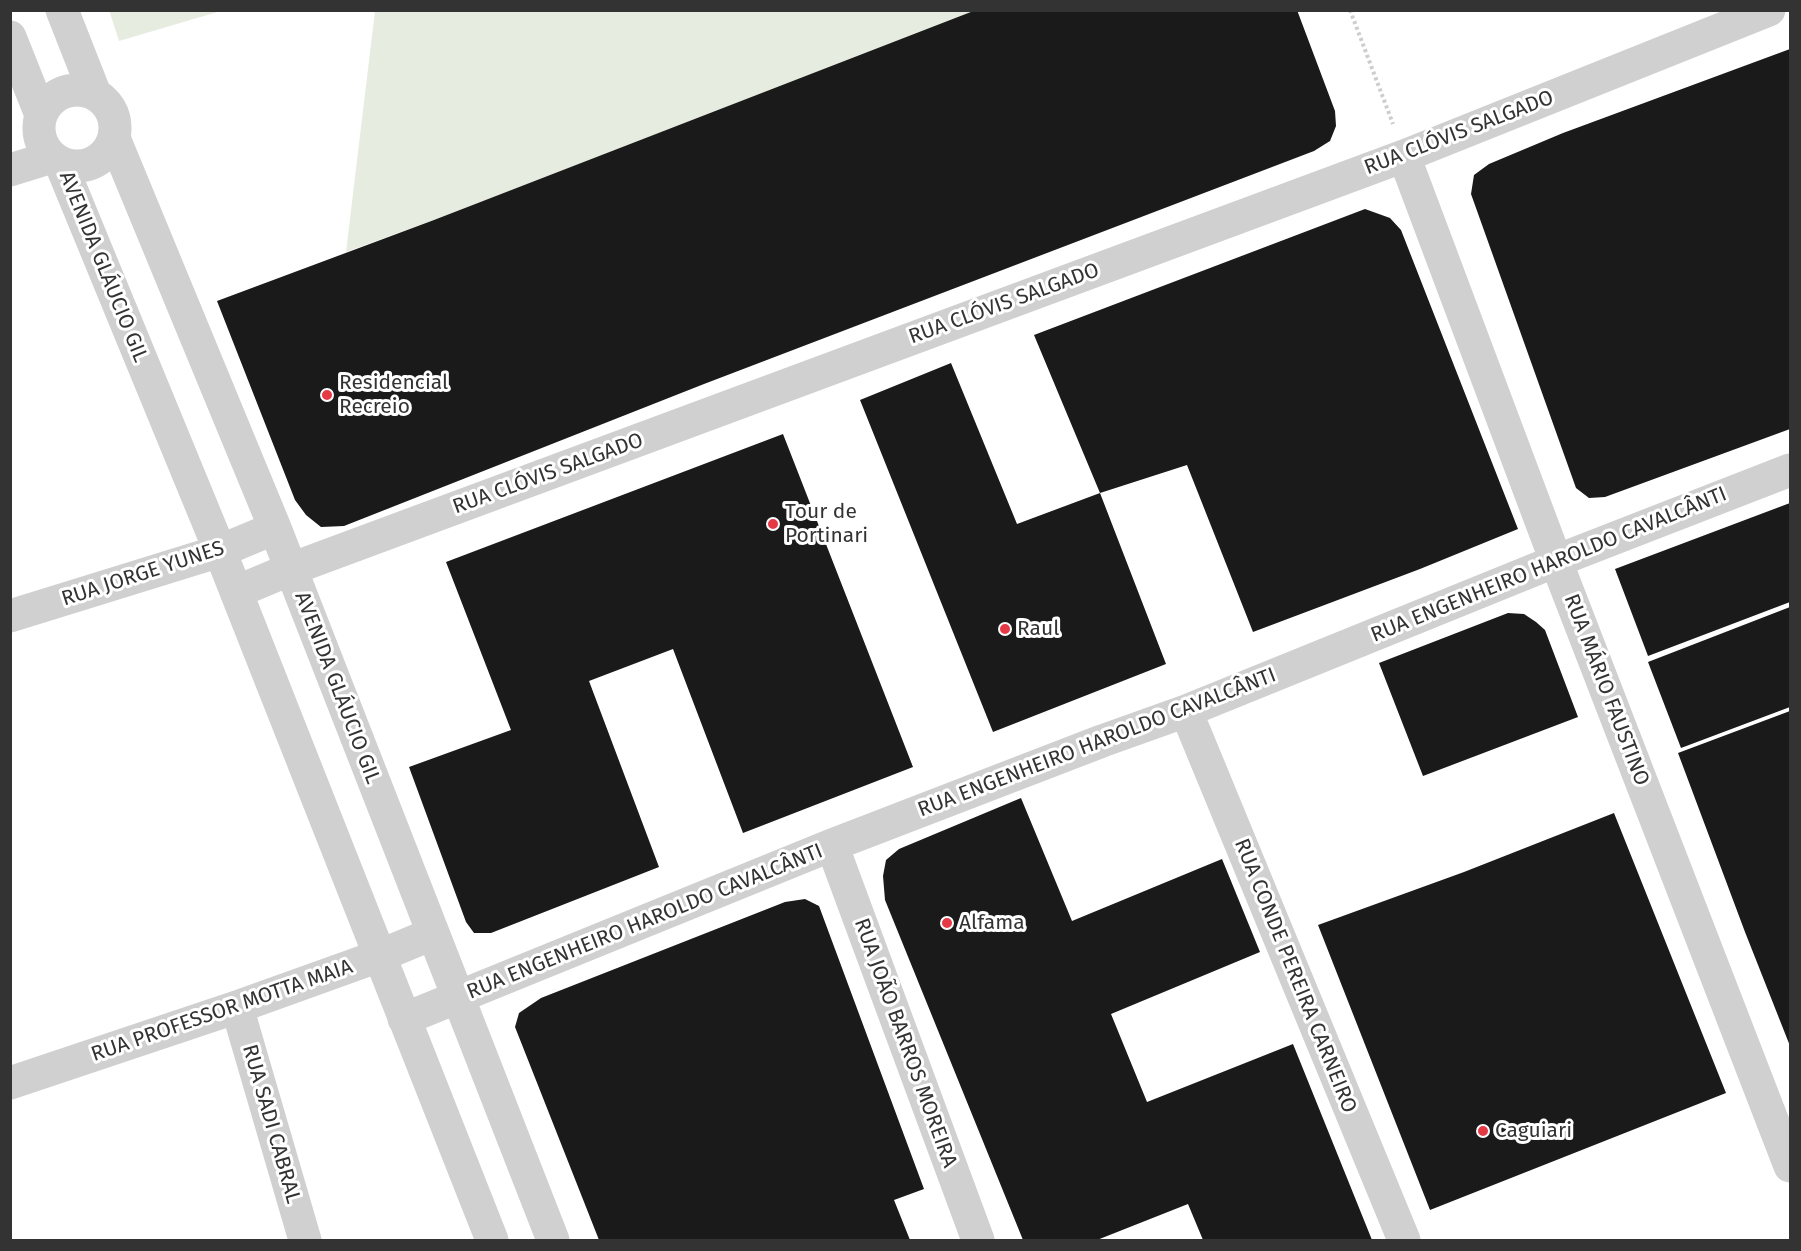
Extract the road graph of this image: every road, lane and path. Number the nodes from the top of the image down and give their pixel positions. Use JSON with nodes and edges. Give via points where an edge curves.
{"nodes":[{"id":1,"x":63,"y":10,"type":"edge"},
{"id":2,"x":1350,"y":10,"type":"edge"},
{"id":3,"x":1769,"y":10,"type":"edge"},
{"id":4,"x":10,"y":38,"type":"edge"},
{"id":5,"x":95,"y":94,"type":"junction"},
{"id":6,"x":30,"y":123,"type":"edge"},
{"id":7,"x":114,"y":138,"type":"junction"},
{"id":8,"x":1404,"y":156,"type":"junction"},
{"id":9,"x":56,"y":160,"type":"junction"},
{"id":10,"x":10,"y":170,"type":"edge"},
{"id":11,"x":1791,"y":470,"type":"edge"},
{"id":12,"x":275,"y":528,"type":"junction"},
{"id":13,"x":220,"y":551,"type":"junction"},
{"id":14,"x":1556,"y":561,"type":"junction"},
{"id":15,"x":291,"y":569,"type":"junction"},
{"id":16,"x":237,"y":592,"type":"junction"},
{"id":17,"x":10,"y":616,"type":"edge"},
{"id":18,"x":1186,"y":711,"type":"junction"},
{"id":19,"x":832,"y":845,"type":"junction"},
{"id":20,"x":432,"y":934,"type":"junction"},
{"id":21,"x":379,"y":956,"type":"junction"},
{"id":22,"x":458,"y":999,"type":"junction"},
{"id":23,"x":237,"y":1007,"type":"junction"},
{"id":24,"x":404,"y":1019,"type":"junction"},
{"id":25,"x":10,"y":1083,"type":"edge"},
{"id":26,"x":1791,"y":1166,"type":"edge"},
{"id":27,"x":305,"y":1240,"type":"edge"},
{"id":28,"x":492,"y":1240,"type":"edge"},
{"id":29,"x":553,"y":1240,"type":"edge"},
{"id":30,"x":978,"y":1240,"type":"edge"},
{"id":31,"x":1404,"y":1240,"type":"edge"}],
"edges":[{"from":1,"to":5,"type":"street"},
{"from":2,"to":8,"type":"path"},
{"from":3,"to":8,"type":"street","name":"RUA CLÓVIS SALGADO"},
{"from":4,"to":6,"type":"street","via":[[24,72]]},
{"from":5,"to":6,"type":"street","via":[[69,90],[57,95]]},
{"from":5,"to":7,"type":"street","via":[[112,113]]},
{"from":6,"to":9,"type":"street"},
{"from":7,"to":9,"type":"street","via":[[102,157],[82,166]]},
{"from":7,"to":12,"type":"street","name":"AVENIDA GLÁUCIO GIL"},
{"from":8,"to":14,"type":"street","name":"RUA MÁRIO FAUSTINO"},
{"from":8,"to":15,"type":"street","name":"RUA CLÓVIS SALGADO"},
{"from":9,"to":10,"type":"street"},
{"from":9,"to":13,"type":"street","name":"AVENIDA GLÁUCIO GIL"},
{"from":11,"to":14,"type":"street","name":"RUA ENGENHEIRO HAROLDO CAVALCÂNTI"},
{"from":12,"to":13,"type":"street","name":"RUA JORGE YUNES"},
{"from":12,"to":15,"type":"street","name":"AVENIDA GLÁUCIO GIL"},
{"from":13,"to":16,"type":"street","name":"AVENIDA GLÁUCIO GIL"},
{"from":13,"to":17,"type":"street","name":"RUA JORGE YUNES"},
{"from":14,"to":18,"type":"street","name":"RUA ENGENHEIRO HAROLDO CAVALCÂNTI"},
{"from":14,"to":26,"type":"street","name":"RUA MÁRIO FAUSTINO"},
{"from":15,"to":16,"type":"street","name":"RUA CLÓVIS SALGADO"},
{"from":15,"to":20,"type":"street","name":"AVENIDA GLÁUCIO GIL"},
{"from":16,"to":21,"type":"street","name":"AVENIDA GLÁUCIO GIL"},
{"from":18,"to":19,"type":"street","name":"RUA ENGENHEIRO HAROLDO CAVALCÂNTI"},
{"from":18,"to":31,"type":"street","name":"RUA CONDE PEREIRA CARNEIRO"},
{"from":19,"to":22,"type":"street","name":"RUA ENGENHEIRO HAROLDO CAVALCÂNTI"},
{"from":19,"to":30,"type":"street","name":"RUA JOÃO BARROS MOREIRA"},
{"from":20,"to":21,"type":"street","name":"RUA PROFESSOR MOTTA MAIA"},
{"from":20,"to":22,"type":"street","name":"AVENIDA GLÁUCIO GIL"},
{"from":21,"to":23,"type":"street","name":"RUA PROFESSOR MOTTA MAIA"},
{"from":21,"to":24,"type":"street","name":"AVENIDA GLÁUCIO GIL"},
{"from":22,"to":24,"type":"street","name":"RUA ENGENHEIRO HAROLDO CAVALCÂNTI"},
{"from":22,"to":29,"type":"street","name":"AVENIDA GLÁUCIO GIL"},
{"from":23,"to":25,"type":"street","name":"RUA PROFESSOR MOTTA MAIA"},
{"from":23,"to":27,"type":"street","name":"RUA SADI CABRAL"},
{"from":24,"to":28,"type":"street","name":"AVENIDA GLÁUCIO GIL"}]}
